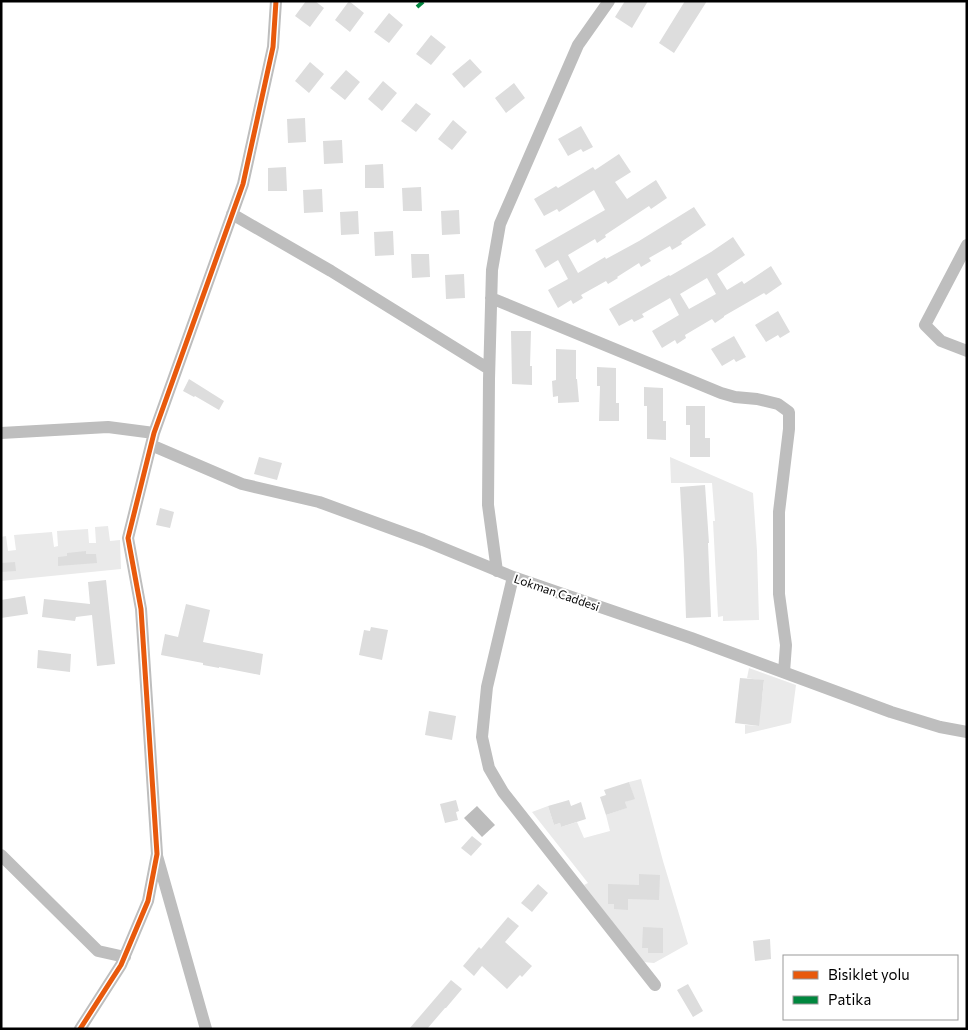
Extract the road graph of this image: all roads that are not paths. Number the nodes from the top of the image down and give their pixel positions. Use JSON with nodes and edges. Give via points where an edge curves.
{"nodes":[{"id":1,"x":276,"y":1,"type":"edge"},
{"id":2,"x":608,"y":1,"type":"edge"},
{"id":3,"x":232,"y":214,"type":"junction"},
{"id":4,"x":967,"y":245,"type":"edge"},
{"id":5,"x":492,"y":298,"type":"junction"},
{"id":6,"x":967,"y":351,"type":"edge"},
{"id":7,"x":489,"y":369,"type":"junction"},
{"id":8,"x":1,"y":432,"type":"edge"},
{"id":9,"x":154,"y":433,"type":"junction"},
{"id":10,"x":151,"y":445,"type":"junction"},
{"id":11,"x":498,"y":571,"type":"junction"},
{"id":12,"x":513,"y":577,"type":"junction"},
{"id":13,"x":784,"y":672,"type":"junction"},
{"id":14,"x":967,"y":732,"type":"edge"},
{"id":15,"x":157,"y":854,"type":"junction"},
{"id":16,"x":1,"y":855,"type":"edge"},
{"id":17,"x":125,"y":957,"type":"junction"},
{"id":18,"x":654,"y":985,"type":"dead end"},
{"id":19,"x":80,"y":1029,"type":"edge"},
{"id":20,"x":206,"y":1029,"type":"edge"}],
"edges":[{"from":1,"to":3,"type":"street","via":[[273,46],[242,184]]},
{"from":2,"to":5,"type":"street","via":[[578,45],[500,224],[492,270]]},
{"from":3,"to":7,"type":"street"},
{"from":3,"to":9,"type":"street"},
{"from":4,"to":6,"type":"street","via":[[925,325],[942,341]]},
{"from":5,"to":7,"type":"street"},
{"from":5,"to":13,"type":"street","via":[[722,393],[778,404],[789,412],[779,512],[778,594],[786,645]]},
{"from":7,"to":11,"type":"street","via":[[488,504]]},
{"from":8,"to":9,"type":"street","via":[[108,427]]},
{"from":9,"to":10,"type":"street"},
{"from":10,"to":11,"type":"street","name":"Lokman Caddesi","via":[[242,484],[319,502]]},
{"from":10,"to":15,"type":"street","via":[[128,538],[141,609]]},
{"from":11,"to":12,"type":"street","name":"Lokman Caddesi"},
{"from":12,"to":13,"type":"street","name":"Lokman Caddesi"},
{"from":12,"to":18,"type":"street","via":[[487,687],[482,737],[489,768],[503,792]]},
{"from":13,"to":14,"type":"street","name":"Lokman Caddesi","via":[[891,712]]},
{"from":15,"to":17,"type":"street","via":[[148,901]]},
{"from":15,"to":20,"type":"street"},
{"from":16,"to":17,"type":"street","via":[[98,951]]},
{"from":17,"to":19,"type":"street"}]}
